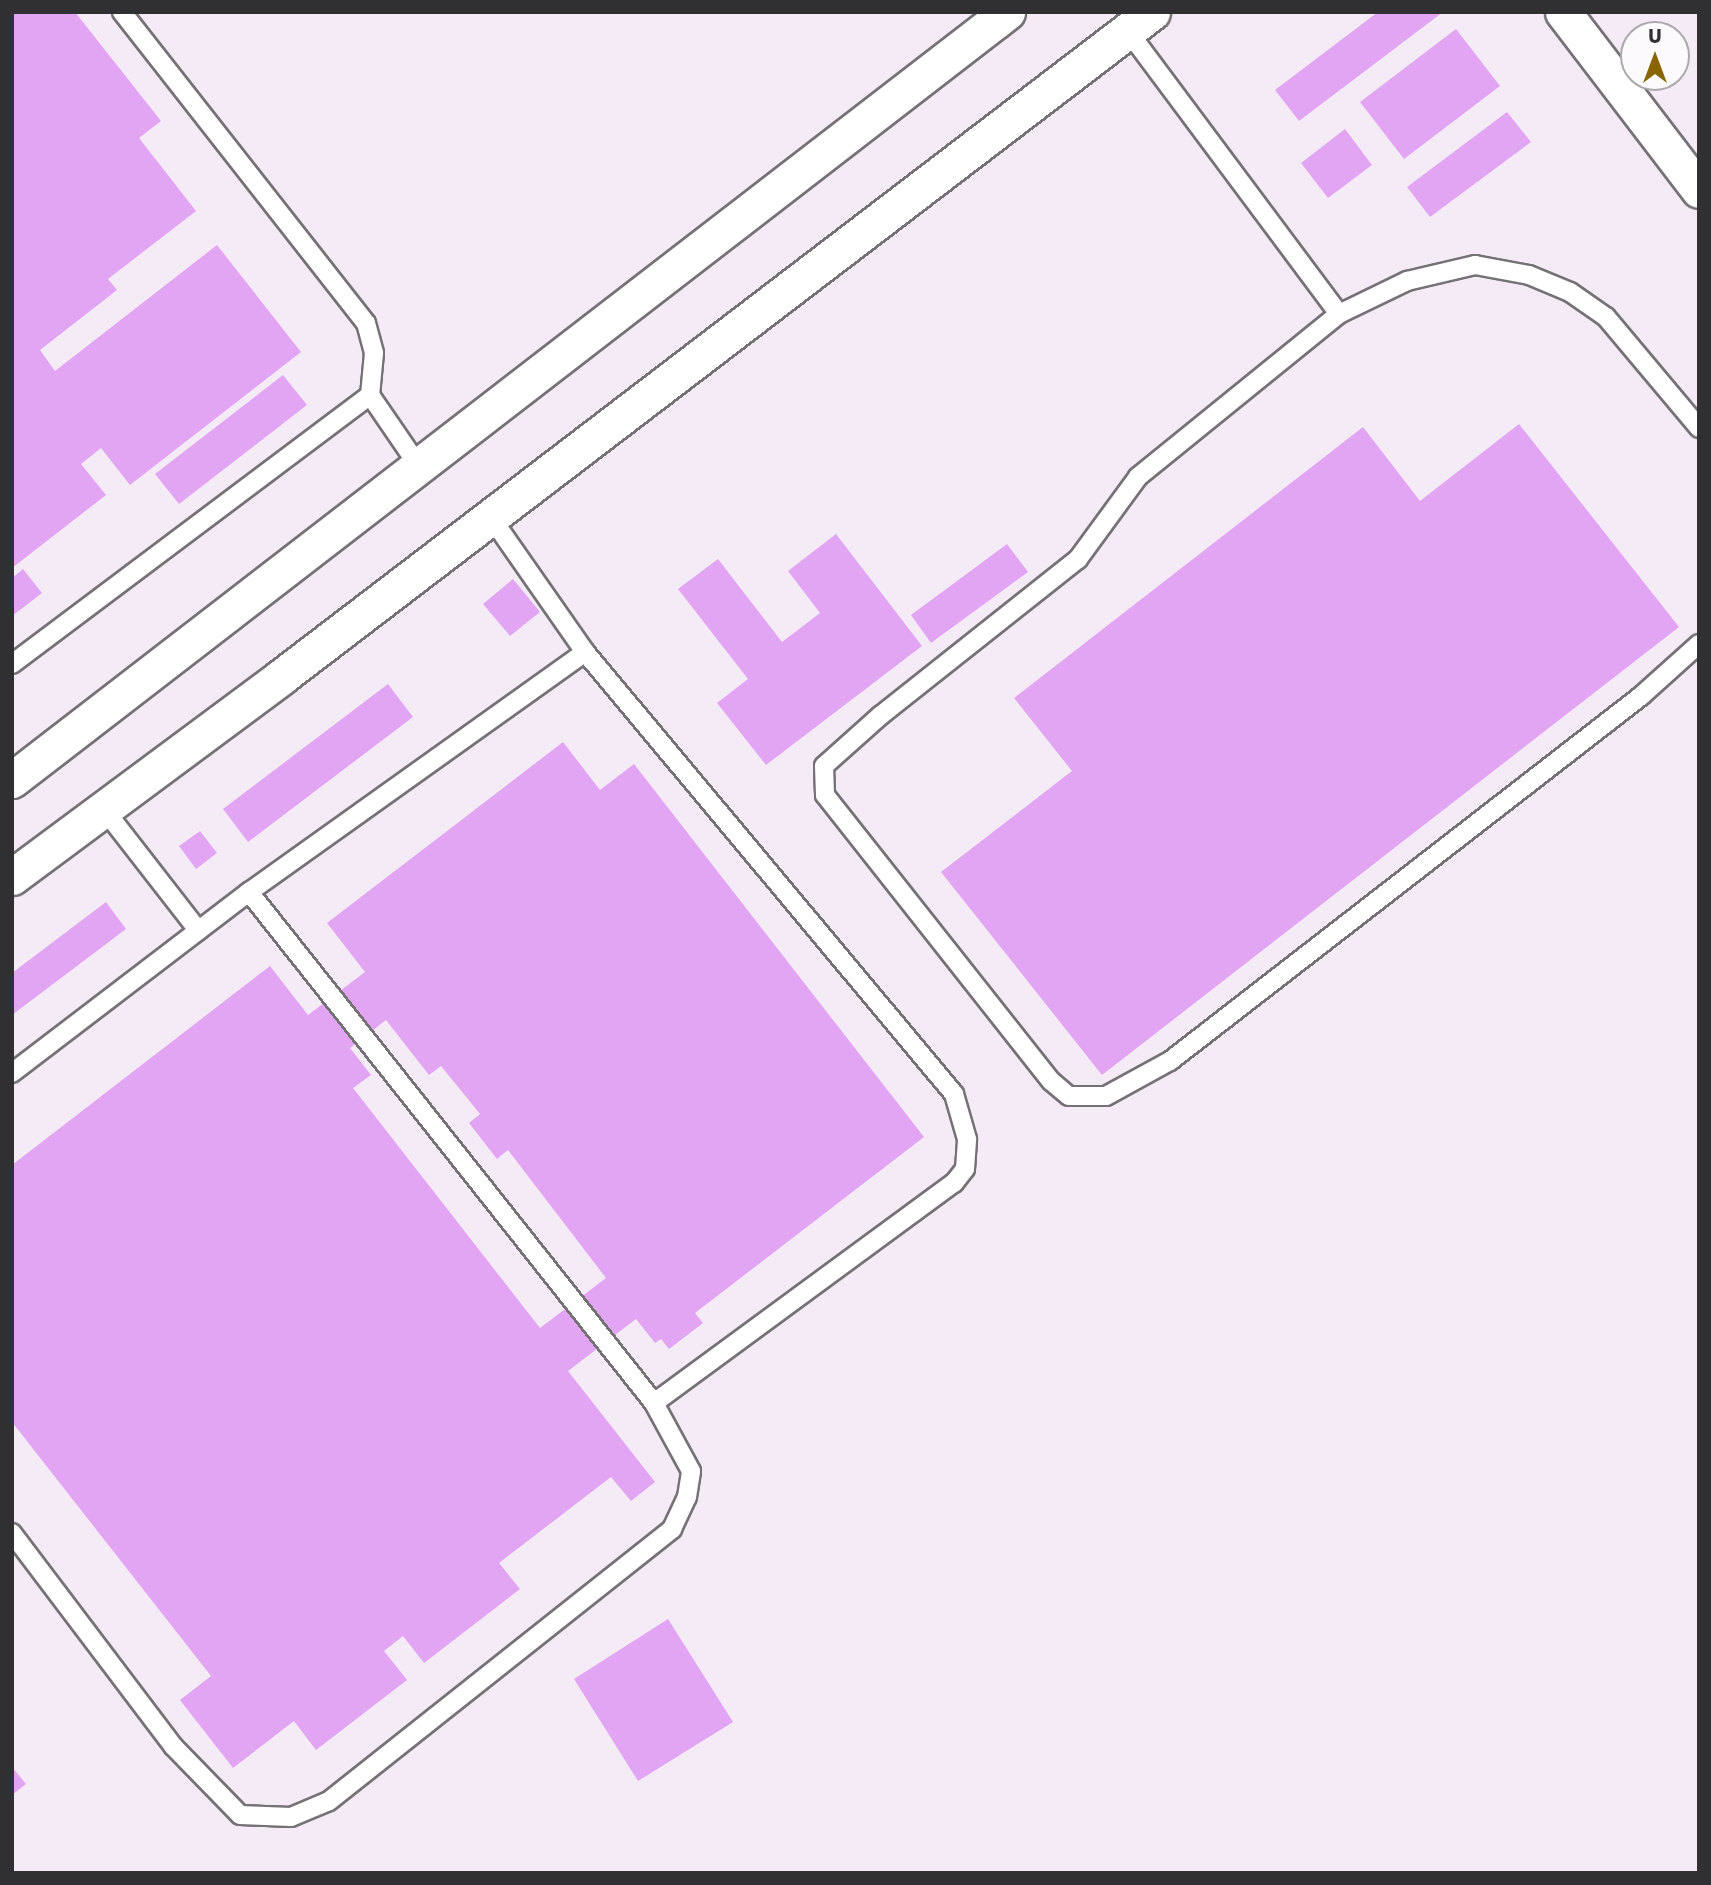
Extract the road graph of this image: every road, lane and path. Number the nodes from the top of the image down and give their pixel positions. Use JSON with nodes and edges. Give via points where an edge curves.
{"nodes":[{"id":1,"x":122,"y":12,"type":"edge"},
{"id":2,"x":1007,"y":12,"type":"edge"},
{"id":3,"x":1563,"y":12,"type":"edge"},
{"id":4,"x":1140,"y":22,"type":"edge"},
{"id":5,"x":1699,"y":190,"type":"edge"},
{"id":6,"x":1339,"y":314,"type":"junction"},
{"id":7,"x":370,"y":396,"type":"junction"},
{"id":8,"x":1699,"y":428,"type":"edge"},
{"id":9,"x":418,"y":465,"type":"junction"},
{"id":10,"x":490,"y":516,"type":"junction"},
{"id":11,"x":1699,"y":644,"type":"edge"},
{"id":12,"x":586,"y":652,"type":"junction"},
{"id":13,"x":12,"y":664,"type":"edge"},
{"id":14,"x":12,"y":780,"type":"edge"},
{"id":15,"x":103,"y":808,"type":"junction"},
{"id":16,"x":12,"y":877,"type":"edge"},
{"id":17,"x":249,"y":892,"type":"junction"},
{"id":18,"x":198,"y":930,"type":"junction"},
{"id":19,"x":12,"y":1073,"type":"edge"},
{"id":20,"x":654,"y":1403,"type":"junction"},
{"id":21,"x":12,"y":1533,"type":"edge"}],
"edges":[{"from":1,"to":7,"type":"lane","via":[[366,323],[374,353]]},
{"from":2,"to":9,"type":"street"},
{"from":3,"to":5,"type":"street"},
{"from":4,"to":6,"type":"lane"},
{"from":4,"to":10,"type":"street"},
{"from":6,"to":8,"type":"lane","via":[[1407,281],[1475,265],[1529,275],[1570,292],[1606,317]]},
{"from":6,"to":11,"type":"lane","via":[[1138,477],[1078,559],[881,715],[824,766],[825,795],[1051,1081],[1069,1096],[1106,1096],[1170,1061],[1641,696]]},
{"from":7,"to":9,"type":"lane"},
{"from":7,"to":13,"type":"lane"},
{"from":9,"to":14,"type":"street","via":[[227,618]]},
{"from":10,"to":12,"type":"lane"},
{"from":10,"to":15,"type":"street"},
{"from":12,"to":17,"type":"lane"},
{"from":12,"to":20,"type":"lane","via":[[954,1094],[967,1139],[965,1169],[954,1183]]},
{"from":15,"to":16,"type":"street"},
{"from":15,"to":18,"type":"lane"},
{"from":17,"to":18,"type":"lane"},
{"from":17,"to":20,"type":"lane"},
{"from":18,"to":19,"type":"lane"},
{"from":20,"to":21,"type":"lane","via":[[691,1471],[687,1497],[672,1529],[329,1801],[291,1816],[240,1815],[173,1746]]}]}
